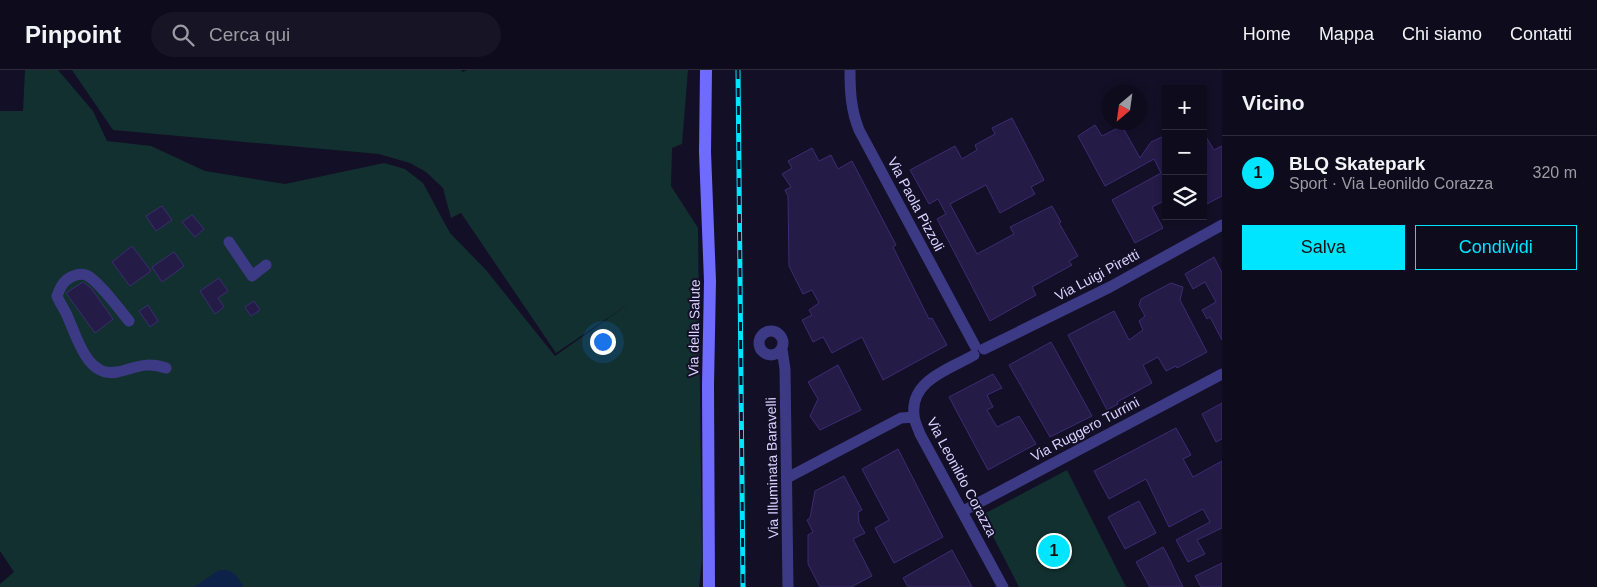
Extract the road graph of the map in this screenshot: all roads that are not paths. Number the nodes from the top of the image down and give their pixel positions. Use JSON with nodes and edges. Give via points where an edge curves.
{"nodes":[{"id":1,"x":706,"y":70,"type":"edge"},
{"id":2,"x":850,"y":70,"type":"edge"},
{"id":3,"x":1222,"y":225,"type":"edge"},
{"id":4,"x":229,"y":242,"type":"dead end"},
{"id":5,"x":266,"y":265,"type":"dead end"},
{"id":6,"x":129,"y":321,"type":"dead end"},
{"id":7,"x":979,"y":346,"type":"junction"},
{"id":8,"x":782,"y":349,"type":"dead end"},
{"id":9,"x":960,"y":363,"type":"junction"},
{"id":10,"x":166,"y":368,"type":"dead end"},
{"id":11,"x":1222,"y":374,"type":"edge"},
{"id":12,"x":928,"y":380,"type":"joint"},
{"id":13,"x":914,"y":417,"type":"junction"},
{"id":14,"x":787,"y":478,"type":"junction"},
{"id":15,"x":963,"y":511,"type":"junction"},
{"id":16,"x":709,"y":587,"type":"edge"},
{"id":17,"x":788,"y":587,"type":"edge"},
{"id":18,"x":1003,"y":587,"type":"edge"}],
"edges":[{"from":1,"to":16,"type":"street","name":"Via della Salute","via":[[705,152],[710,281]]},
{"from":2,"to":7,"type":"street","name":"Via Paola Pizzoli","via":[[850,97],[859,130]]},
{"from":3,"to":7,"type":"street","name":"Via Luigi Piretti","via":[[1110,287]]},
{"from":4,"to":5,"type":"street","via":[[252,276]]},
{"from":6,"to":10,"type":"street","via":[[94,279],[85,274],[76,274],[60,288],[57,296],[86,358],[93,365],[107,372],[145,365]]},
{"from":7,"to":9,"type":"street","name":"Via Luigi Piretti"},
{"from":7,"to":9,"type":"street","via":[[969,350]]},
{"from":8,"to":14,"type":"street","name":"Via Illuminata Baravelli"},
{"from":9,"to":12,"type":"street","name":"Via Luigi Piretti"},
{"from":11,"to":15,"type":"street","name":"Via Ruggero Turrini"},
{"from":12,"to":13,"type":"street","name":"Via Leonildo Corazza","via":[[916,397]]},
{"from":13,"to":14,"type":"street","via":[[901,418]]},
{"from":13,"to":15,"type":"street","name":"Via Leonildo Corazza","via":[[920,434]]},
{"from":14,"to":17,"type":"street","name":"Via Illuminata Baravelli"},
{"from":15,"to":18,"type":"street","name":"Via Leonildo Corazza"}]}
